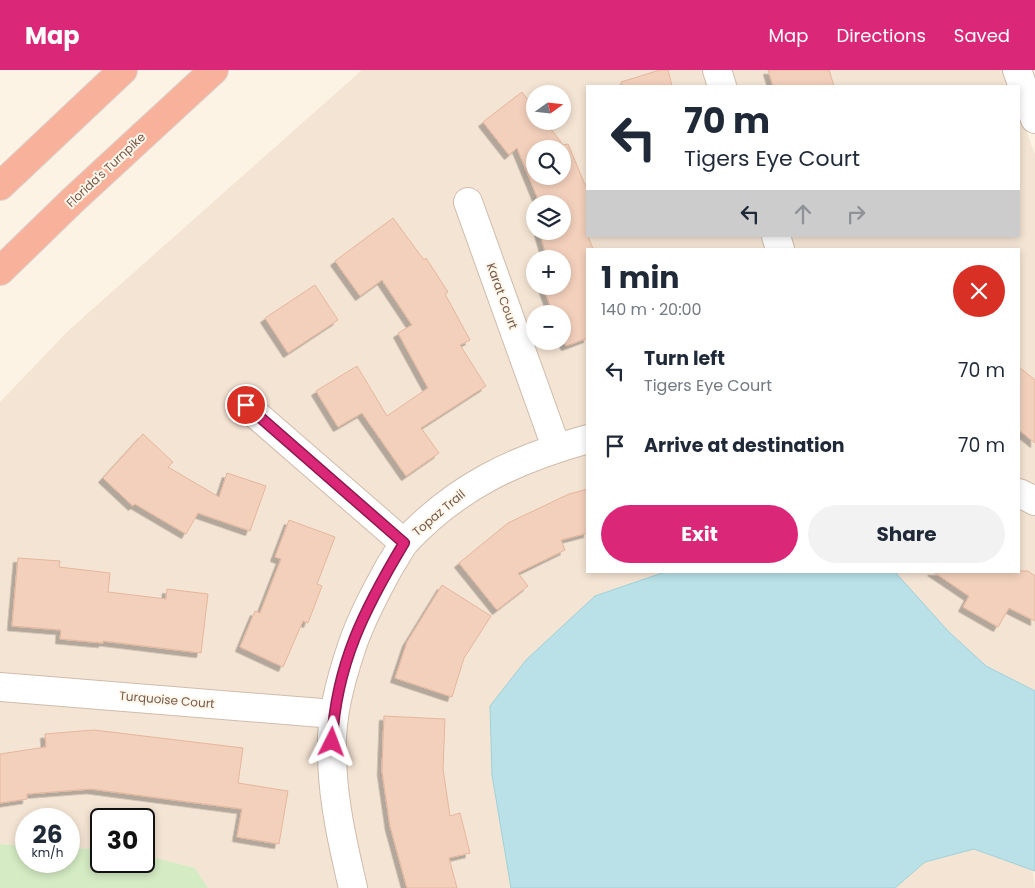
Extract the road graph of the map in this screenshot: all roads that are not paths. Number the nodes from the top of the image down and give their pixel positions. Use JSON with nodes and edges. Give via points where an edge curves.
{"nodes":[{"id":1,"x":124,"y":70,"type":"edge"},
{"id":2,"x":214,"y":70,"type":"edge"},
{"id":3,"x":717,"y":70,"type":"edge"},
{"id":4,"x":1017,"y":70,"type":"edge"},
{"id":5,"x":722,"y":85,"type":"edge"},
{"id":6,"x":1035,"y":118,"type":"edge"},
{"id":7,"x":0,"y":186,"type":"edge"},
{"id":8,"x":468,"y":202,"type":"dead end"},
{"id":9,"x":0,"y":271,"type":"edge"},
{"id":10,"x":246,"y":405,"type":"dead end"},
{"id":11,"x":586,"y":439,"type":"edge"},
{"id":12,"x":556,"y":447,"type":"junction"},
{"id":13,"x":1020,"y":494,"type":"edge"},
{"id":14,"x":1035,"y":501,"type":"edge"},
{"id":15,"x":404,"y":543,"type":"junction"},
{"id":16,"x":0,"y":687,"type":"edge"},
{"id":17,"x":334,"y":714,"type":"junction"},
{"id":18,"x":353,"y":888,"type":"edge"}],
"edges":[{"from":1,"to":7,"type":"highway"},
{"from":2,"to":9,"type":"highway","name":"Florida's Turnpike"},
{"from":3,"to":5,"type":"street"},
{"from":4,"to":6,"type":"street"},
{"from":8,"to":12,"type":"street","name":"Karat Court"},
{"from":10,"to":15,"type":"street"},
{"from":11,"to":12,"type":"street","name":"Topaz Trail"},
{"from":12,"to":15,"type":"street","name":"Topaz Trail","via":[[517,462],[472,486]]},
{"from":13,"to":14,"type":"street"},
{"from":15,"to":17,"type":"street","name":"Topaz Trail","via":[[358,629],[343,671]]},
{"from":16,"to":17,"type":"street","name":"Turquoise Court"},
{"from":17,"to":18,"type":"street","name":"Topaz Trail","via":[[334,793]]}]}
